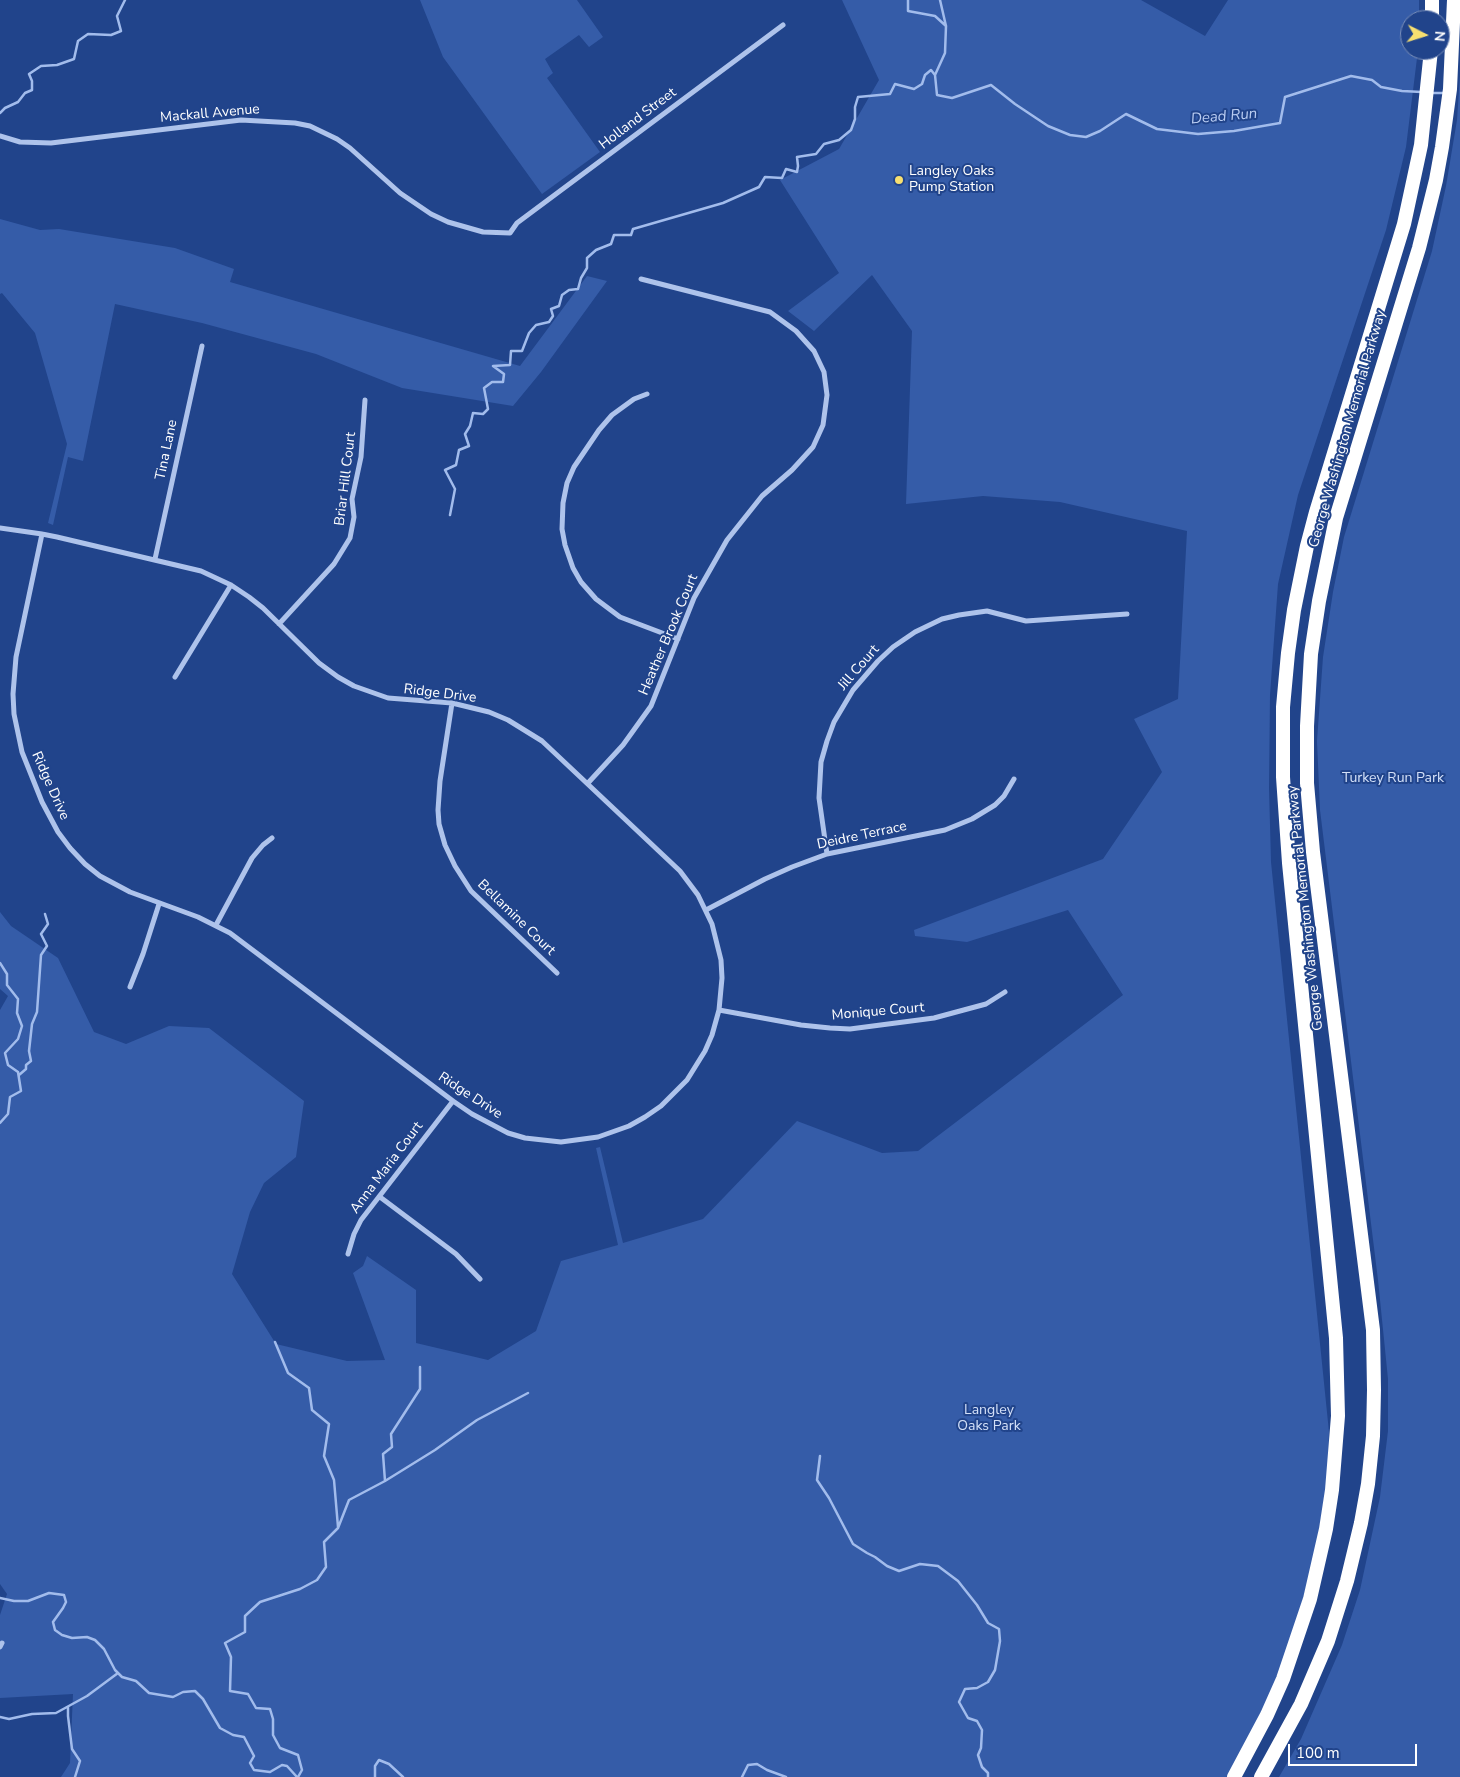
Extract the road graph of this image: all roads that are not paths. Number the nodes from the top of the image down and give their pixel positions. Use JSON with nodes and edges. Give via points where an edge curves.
{"nodes":[{"id":1,"x":1454,"y":0,"type":"edge"},
{"id":2,"x":783,"y":25,"type":"dead end"},
{"id":3,"x":1430,"y":60,"type":"edge"},
{"id":4,"x":0,"y":136,"type":"edge"},
{"id":5,"x":510,"y":233,"type":"joint"},
{"id":6,"x":641,"y":279,"type":"dead end"},
{"id":7,"x":202,"y":346,"type":"dead end"},
{"id":8,"x":647,"y":394,"type":"dead end"},
{"id":9,"x":365,"y":400,"type":"dead end"},
{"id":10,"x":0,"y":528,"type":"edge"},
{"id":11,"x":42,"y":534,"type":"junction"},
{"id":12,"x":155,"y":559,"type":"junction"},
{"id":13,"x":231,"y":585,"type":"junction"},
{"id":14,"x":1127,"y":614,"type":"dead end"},
{"id":15,"x":279,"y":624,"type":"junction"},
{"id":16,"x":678,"y":638,"type":"junction"},
{"id":17,"x":176,"y":678,"type":"dead end"},
{"id":18,"x":452,"y":703,"type":"junction"},
{"id":19,"x":1014,"y":779,"type":"dead end"},
{"id":20,"x":588,"y":783,"type":"junction"},
{"id":21,"x":272,"y":838,"type":"dead end"},
{"id":22,"x":826,"y":854,"type":"junction"},
{"id":23,"x":159,"y":904,"type":"junction"},
{"id":24,"x":706,"y":910,"type":"junction"},
{"id":25,"x":216,"y":925,"type":"junction"},
{"id":26,"x":557,"y":973,"type":"dead end"},
{"id":27,"x":130,"y":987,"type":"dead end"},
{"id":28,"x":1005,"y":992,"type":"dead end"},
{"id":29,"x":719,"y":1010,"type":"junction"},
{"id":30,"x":453,"y":1101,"type":"junction"},
{"id":31,"x":380,"y":1197,"type":"junction"},
{"id":32,"x":348,"y":1254,"type":"dead end"},
{"id":33,"x":480,"y":1279,"type":"dead end"},
{"id":34,"x":1234,"y":1777,"type":"edge"},
{"id":35,"x":1261,"y":1777,"type":"edge"}],
"edges":[{"from":1,"to":35,"type":"highway","name":"George Washington Memorial Parkway","via":[[1450,89],[1436,180],[1419,248],[1336,518],[1311,654],[1307,726],[1311,833],[1370,1306],[1374,1390],[1368,1484],[1344,1594],[1322,1655],[1301,1704]]},
{"from":2,"to":5,"type":"street","name":"Holland Street","via":[[516,223]]},
{"from":3,"to":34,"type":"highway","name":"George Washington Memorial Parkway","via":[[1420,145],[1404,224],[1307,546],[1288,653],[1283,777],[1288,863],[1336,1338],[1338,1416],[1332,1490],[1310,1599],[1283,1678]]},
{"from":4,"to":5,"type":"street","name":"Mackall Avenue","via":[[20,142],[51,143],[242,120],[295,123],[310,126],[337,139],[400,193],[431,214],[483,232]]},
{"from":6,"to":16,"type":"street","name":"Heather Brook Court","via":[[770,312],[804,338],[818,357],[828,395],[819,435],[808,454],[762,496],[727,540],[694,598]]},
{"from":7,"to":12,"type":"street","name":"Tina Lane"},
{"from":8,"to":16,"type":"street","via":[[612,415],[594,436],[567,484],[562,529],[573,568],[596,599],[620,617]]},
{"from":9,"to":15,"type":"street","name":"Briar Hill Court","via":[[350,538],[334,564]]},
{"from":10,"to":11,"type":"street","name":"Ridge Drive"},
{"from":11,"to":12,"type":"street","name":"Ridge Drive"},
{"from":11,"to":23,"type":"street","name":"Ridge Drive","via":[[13,676],[14,714],[22,752],[42,802],[70,848],[85,864],[115,885]]},
{"from":12,"to":13,"type":"street","name":"Ridge Drive","via":[[201,571]]},
{"from":13,"to":15,"type":"street","name":"Ridge Drive"},
{"from":13,"to":17,"type":"street"},
{"from":14,"to":22,"type":"street","name":"Jill Court","via":[[1026,621],[987,612],[959,615],[915,632],[893,647],[853,690],[834,722],[827,742],[819,798]]},
{"from":15,"to":18,"type":"street","name":"Ridge Drive","via":[[320,663],[354,686],[388,698]]},
{"from":16,"to":20,"type":"street","name":"Heather Brook Court","via":[[645,716]]},
{"from":18,"to":20,"type":"street","name":"Ridge Drive","via":[[489,712],[525,729],[542,740]]},
{"from":18,"to":26,"type":"street","name":"Bellamine Court","via":[[438,810],[445,845],[454,866],[471,890]]},
{"from":19,"to":22,"type":"street","name":"Deidre Terrace","via":[[995,805],[945,830]]},
{"from":20,"to":24,"type":"street","name":"Ridge Drive","via":[[680,871]]},
{"from":21,"to":25,"type":"street","via":[[252,858]]},
{"from":22,"to":24,"type":"street","name":"Deidre Terrace","via":[[774,875]]},
{"from":23,"to":25,"type":"street","name":"Ridge Drive"},
{"from":23,"to":27,"type":"street"},
{"from":24,"to":29,"type":"street","name":"Ridge Drive","via":[[721,960]]},
{"from":25,"to":30,"type":"street","name":"Ridge Drive"},
{"from":28,"to":29,"type":"street","name":"Monique Court","via":[[986,1004],[934,1018],[850,1029],[801,1025]]},
{"from":29,"to":30,"type":"street","name":"Ridge Drive","via":[[705,1051],[675,1093],[645,1117],[610,1134],[572,1141],[525,1138],[491,1125]]},
{"from":30,"to":31,"type":"street","name":"Anna Maria Court"},
{"from":31,"to":32,"type":"street","name":"Anna Maria Court","via":[[354,1234]]},
{"from":31,"to":33,"type":"street","via":[[456,1254]]}]}
